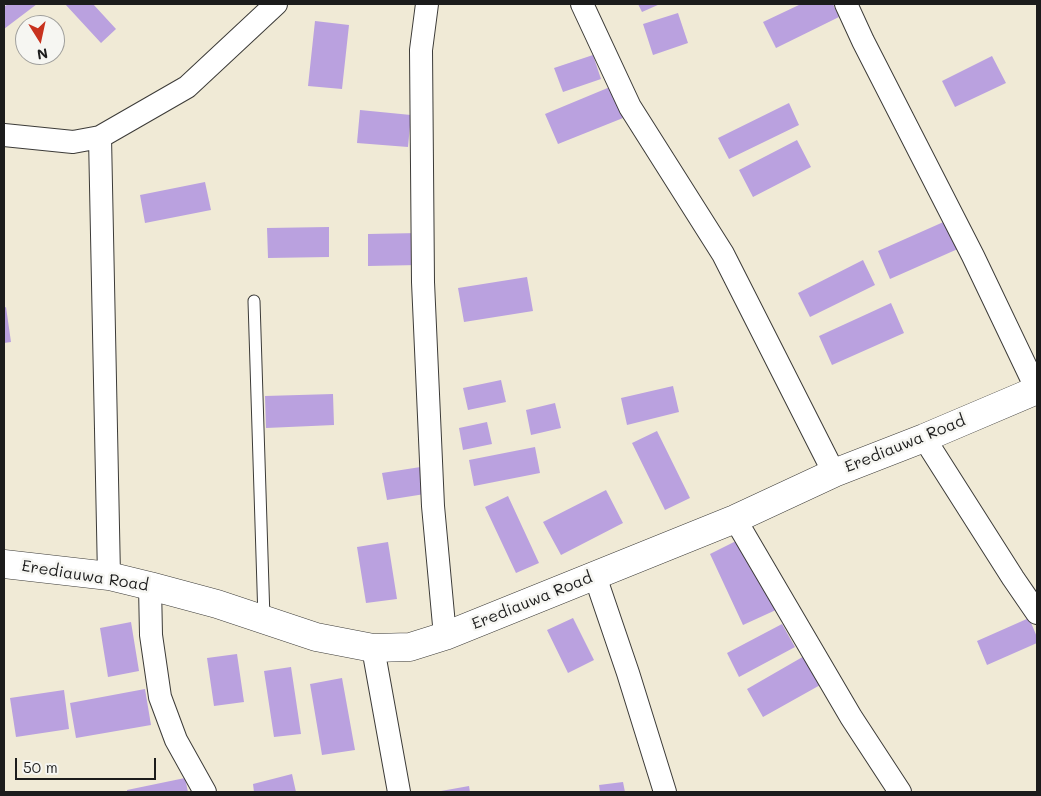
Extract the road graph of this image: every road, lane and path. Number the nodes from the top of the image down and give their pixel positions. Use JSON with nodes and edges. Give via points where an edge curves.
{"nodes":[{"id":1,"x":276,"y":4,"type":"edge"},
{"id":2,"x":427,"y":4,"type":"edge"},
{"id":3,"x":582,"y":4,"type":"edge"},
{"id":4,"x":846,"y":4,"type":"edge"},
{"id":5,"x":4,"y":135,"type":"edge"},
{"id":6,"x":100,"y":137,"type":"junction"},
{"id":7,"x":254,"y":301,"type":"dead end"},
{"id":8,"x":1037,"y":390,"type":"edge"},
{"id":9,"x":924,"y":438,"type":"junction"},
{"id":10,"x":834,"y":473,"type":"junction"},
{"id":11,"x":735,"y":519,"type":"junction"},
{"id":12,"x":4,"y":564,"type":"edge"},
{"id":13,"x":109,"y":576,"type":"junction"},
{"id":14,"x":594,"y":576,"type":"junction"},
{"id":15,"x":150,"y":586,"type":"junction"},
{"id":16,"x":1037,"y":612,"type":"edge"},
{"id":17,"x":264,"y":620,"type":"junction"},
{"id":18,"x":445,"y":636,"type":"junction"},
{"id":19,"x":373,"y":648,"type":"junction"},
{"id":20,"x":205,"y":792,"type":"edge"},
{"id":21,"x":399,"y":792,"type":"edge"},
{"id":22,"x":665,"y":792,"type":"edge"},
{"id":23,"x":900,"y":792,"type":"edge"}],
"edges":[{"from":1,"to":6,"type":"street","via":[[188,87]]},
{"from":2,"to":18,"type":"street","via":[[421,50],[423,282],[433,506]]},
{"from":3,"to":10,"type":"street","via":[[630,107],[724,254]]},
{"from":4,"to":8,"type":"street"},
{"from":5,"to":6,"type":"street","via":[[73,142]]},
{"from":6,"to":13,"type":"street"},
{"from":7,"to":17,"type":"lane"},
{"from":8,"to":9,"type":"street","name":"Erediauwa Road"},
{"from":9,"to":10,"type":"street","name":"Erediauwa Road"},
{"from":9,"to":16,"type":"street"},
{"from":10,"to":11,"type":"street","name":"Erediauwa Road"},
{"from":11,"to":14,"type":"street","name":"Erediauwa Road"},
{"from":11,"to":23,"type":"street","via":[[851,717]]},
{"from":12,"to":13,"type":"street","name":"Erediauwa Road"},
{"from":13,"to":15,"type":"street","name":"Erediauwa Road"},
{"from":14,"to":18,"type":"street","name":"Erediauwa Road"},
{"from":14,"to":22,"type":"street"},
{"from":15,"to":17,"type":"street","name":"Erediauwa Road"},
{"from":15,"to":20,"type":"street","via":[[151,635],[160,696],[176,740]]},
{"from":17,"to":19,"type":"street","name":"Erediauwa Road","via":[[316,637]]},
{"from":18,"to":19,"type":"street","name":"Erediauwa Road","via":[[410,646]]},
{"from":19,"to":21,"type":"street"}]}
